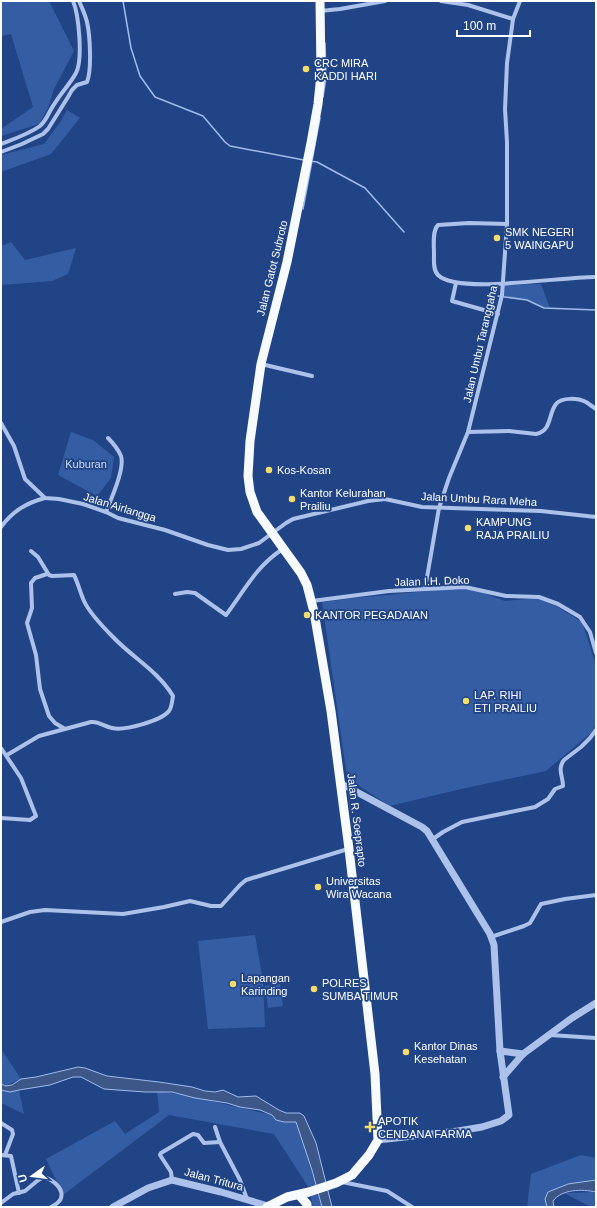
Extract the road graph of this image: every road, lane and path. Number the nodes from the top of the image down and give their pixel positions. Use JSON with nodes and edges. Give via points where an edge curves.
{"nodes":[{"id":1,"x":73,"y":1,"type":"edge"},
{"id":2,"x":79,"y":1,"type":"edge"},
{"id":3,"x":320,"y":1,"type":"edge"},
{"id":4,"x":385,"y":1,"type":"edge"},
{"id":5,"x":441,"y":1,"type":"edge"},
{"id":6,"x":520,"y":1,"type":"edge"},
{"id":7,"x":468,"y":3,"type":"edge"},
{"id":8,"x":324,"y":11,"type":"junction"},
{"id":9,"x":513,"y":19,"type":"junction"},
{"id":10,"x":1,"y":144,"type":"edge"},
{"id":11,"x":1,"y":152,"type":"edge"},
{"id":12,"x":507,"y":224,"type":"junction"},
{"id":13,"x":596,"y":277,"type":"edge"},
{"id":14,"x":456,"y":283,"type":"junction"},
{"id":15,"x":503,"y":284,"type":"junction"},
{"id":16,"x":498,"y":314,"type":"junction"},
{"id":17,"x":261,"y":364,"type":"junction"},
{"id":18,"x":312,"y":376,"type":"dead end"},
{"id":19,"x":596,"y":409,"type":"edge"},
{"id":20,"x":1,"y":423,"type":"edge"},
{"id":21,"x":468,"y":432,"type":"junction"},
{"id":22,"x":108,"y":438,"type":"dead end"},
{"id":23,"x":45,"y":498,"type":"junction"},
{"id":24,"x":440,"y":508,"type":"junction"},
{"id":25,"x":106,"y":512,"type":"junction"},
{"id":26,"x":596,"y":517,"type":"edge"},
{"id":27,"x":1,"y":527,"type":"edge"},
{"id":28,"x":272,"y":534,"type":"junction"},
{"id":29,"x":283,"y":548,"type":"junction"},
{"id":30,"x":31,"y":551,"type":"dead end"},
{"id":31,"x":47,"y":574,"type":"junction"},
{"id":32,"x":425,"y":589,"type":"junction"},
{"id":33,"x":175,"y":594,"type":"dead end"},
{"id":34,"x":312,"y":601,"type":"junction"},
{"id":35,"x":596,"y":653,"type":"edge"},
{"id":36,"x":65,"y":729,"type":"junction"},
{"id":37,"x":596,"y":730,"type":"edge"},
{"id":38,"x":1,"y":748,"type":"edge"},
{"id":39,"x":7,"y":754,"type":"junction"},
{"id":40,"x":340,"y":783,"type":"junction"},
{"id":41,"x":1,"y":818,"type":"edge"},
{"id":42,"x":433,"y":839,"type":"junction"},
{"id":43,"x":348,"y":849,"type":"junction"},
{"id":44,"x":596,"y":895,"type":"edge"},
{"id":45,"x":1,"y":922,"type":"edge"},
{"id":46,"x":491,"y":937,"type":"junction"},
{"id":47,"x":596,"y":1003,"type":"edge"},
{"id":48,"x":548,"y":1035,"type":"junction"},
{"id":49,"x":596,"y":1038,"type":"edge"},
{"id":50,"x":500,"y":1051,"type":"junction"},
{"id":51,"x":523,"y":1054,"type":"junction"},
{"id":52,"x":503,"y":1077,"type":"junction"},
{"id":53,"x":1,"y":1123,"type":"edge"},
{"id":54,"x":215,"y":1127,"type":"dead end"},
{"id":55,"x":378,"y":1140,"type":"junction"},
{"id":56,"x":220,"y":1142,"type":"junction"},
{"id":57,"x":3,"y":1155,"type":"edge"},
{"id":58,"x":172,"y":1180,"type":"junction"},
{"id":59,"x":339,"y":1182,"type":"junction"},
{"id":60,"x":310,"y":1191,"type":"junction"},
{"id":61,"x":18,"y":1193,"type":"junction"},
{"id":62,"x":299,"y":1195,"type":"junction"},
{"id":63,"x":247,"y":1199,"type":"junction"},
{"id":64,"x":1,"y":1202,"type":"edge"},
{"id":65,"x":307,"y":1206,"type":"edge"},
{"id":66,"x":51,"y":1207,"type":"edge"},
{"id":67,"x":113,"y":1207,"type":"edge"},
{"id":68,"x":267,"y":1207,"type":"edge"},
{"id":69,"x":412,"y":1207,"type":"edge"}],
"edges":[{"from":1,"to":10,"type":"street","via":[[79,37],[79,63],[76,72],[41,125]]},
{"from":2,"to":11,"type":"street","via":[[89,30],[90,66],[87,82],[72,90],[43,134]]},
{"from":3,"to":8,"type":"highway","name":"Jalan Gatot Subroto"},
{"from":4,"to":8,"type":"street"},
{"from":5,"to":7,"type":"street"},
{"from":6,"to":9,"type":"street","name":"Jalan Umbu Taranggaha"},
{"from":7,"to":9,"type":"street"},
{"from":8,"to":17,"type":"highway","name":"Jalan Gatot Subroto","via":[[320,86],[308,161],[287,262]]},
{"from":9,"to":12,"type":"street","name":"Jalan Umbu Taranggaha","via":[[506,89]]},
{"from":12,"to":14,"type":"street","via":[[436,226],[434,268],[442,279]]},
{"from":12,"to":15,"type":"street","name":"Jalan Umbu Taranggaha"},
{"from":13,"to":15,"type":"street"},
{"from":14,"to":15,"type":"street"},
{"from":14,"to":16,"type":"street","via":[[452,301]]},
{"from":15,"to":16,"type":"street","name":"Jalan Umbu Taranggaha"},
{"from":16,"to":21,"type":"street","name":"Jalan Umbu Taranggaha"},
{"from":17,"to":18,"type":"street"},
{"from":17,"to":28,"type":"highway","name":"Jalan Gatot Subroto","via":[[250,441],[248,476],[252,502]]},
{"from":19,"to":21,"type":"street","via":[[585,402],[566,400],[555,406],[549,422],[541,433]]},
{"from":20,"to":23,"type":"street","via":[[14,446],[25,479]]},
{"from":21,"to":24,"type":"street","name":"Jalan Umbu Taranggaha"},
{"from":22,"to":25,"type":"street","via":[[119,452],[122,461]]},
{"from":23,"to":25,"type":"street","name":"Jalan Airlangga","via":[[66,500]]},
{"from":23,"to":27,"type":"street","via":[[19,508]]},
{"from":24,"to":26,"type":"street","name":"Jalan Umbu Rara Meha","via":[[541,511]]},
{"from":24,"to":28,"type":"street","name":"Jalan Umbu Rara Meha","via":[[385,499],[368,500],[293,519]]},
{"from":24,"to":32,"type":"street","name":"Jalan Umbu Taranggaha"},
{"from":25,"to":28,"type":"street","name":"Jalan Airlangga","via":[[223,550],[234,551],[247,547]]},
{"from":28,"to":29,"type":"highway","name":"Jalan R. Soeprapto"},
{"from":29,"to":33,"type":"street","via":[[272,555],[258,570],[226,615],[195,593]]},
{"from":29,"to":34,"type":"highway","name":"Jalan R. Soeprapto","via":[[301,573]]},
{"from":30,"to":31,"type":"street"},
{"from":31,"to":36,"type":"street","via":[[35,578],[31,583],[32,608],[27,627],[45,706],[55,723]]},
{"from":31,"to":36,"type":"street","via":[[74,575],[84,602],[91,612],[113,637],[166,684],[173,696],[169,711],[144,723],[117,729],[95,722]]},
{"from":32,"to":34,"type":"street","name":"Jalan I.H. Doko"},
{"from":32,"to":35,"type":"street","name":"Jalan I.H. Doko","via":[[465,587],[506,596],[531,596],[548,600],[580,617],[590,632]]},
{"from":34,"to":40,"type":"highway","name":"Jalan R. Soeprapto","via":[[331,711]]},
{"from":36,"to":39,"type":"street","via":[[39,736]]},
{"from":37,"to":42,"type":"street","via":[[561,764],[562,786],[555,789],[543,803],[535,807],[462,822]]},
{"from":38,"to":39,"type":"street"},
{"from":39,"to":41,"type":"street","via":[[23,781],[36,816],[30,820]]},
{"from":40,"to":42,"type":"street","via":[[422,827]]},
{"from":40,"to":43,"type":"highway","name":"Jalan R. Soeprapto"},
{"from":42,"to":46,"type":"street"},
{"from":43,"to":45,"type":"street","via":[[246,880],[221,906],[190,901],[123,914],[45,910],[30,912]]},
{"from":43,"to":55,"type":"highway","name":"Jalan R. Soeprapto","via":[[375,1074]]},
{"from":44,"to":46,"type":"street","via":[[541,904],[530,923]]},
{"from":46,"to":50,"type":"street","via":[[494,945]]},
{"from":47,"to":48,"type":"street"},
{"from":48,"to":49,"type":"street"},
{"from":48,"to":51,"type":"street"},
{"from":50,"to":51,"type":"street"},
{"from":50,"to":52,"type":"street"},
{"from":51,"to":52,"type":"street"},
{"from":52,"to":55,"type":"street","via":[[509,1114],[501,1121],[470,1129]]},
{"from":53,"to":57,"type":"street","via":[[12,1130],[13,1134]]},
{"from":54,"to":56,"type":"street"},
{"from":55,"to":59,"type":"highway","via":[[352,1175]]},
{"from":56,"to":58,"type":"street","via":[[204,1143],[198,1135],[193,1134],[161,1153],[171,1172]]},
{"from":56,"to":63,"type":"street"},
{"from":57,"to":61,"type":"street","via":[[12,1158]]},
{"from":58,"to":63,"type":"street","name":"Jalan Tritura"},
{"from":58,"to":67,"type":"street","name":"Jalan Tritura","via":[[148,1188]]},
{"from":59,"to":60,"type":"highway"},
{"from":59,"to":69,"type":"street","via":[[387,1191]]},
{"from":60,"to":62,"type":"highway"},
{"from":60,"to":65,"type":"highway"},
{"from":61,"to":64,"type":"street"},
{"from":61,"to":66,"type":"street","via":[[25,1191],[40,1178],[46,1177],[57,1184],[61,1192],[62,1198]]},
{"from":62,"to":65,"type":"highway"},
{"from":62,"to":68,"type":"highway","via":[[287,1197]]},
{"from":63,"to":68,"type":"street","name":"Jalan Tritura"}]}
